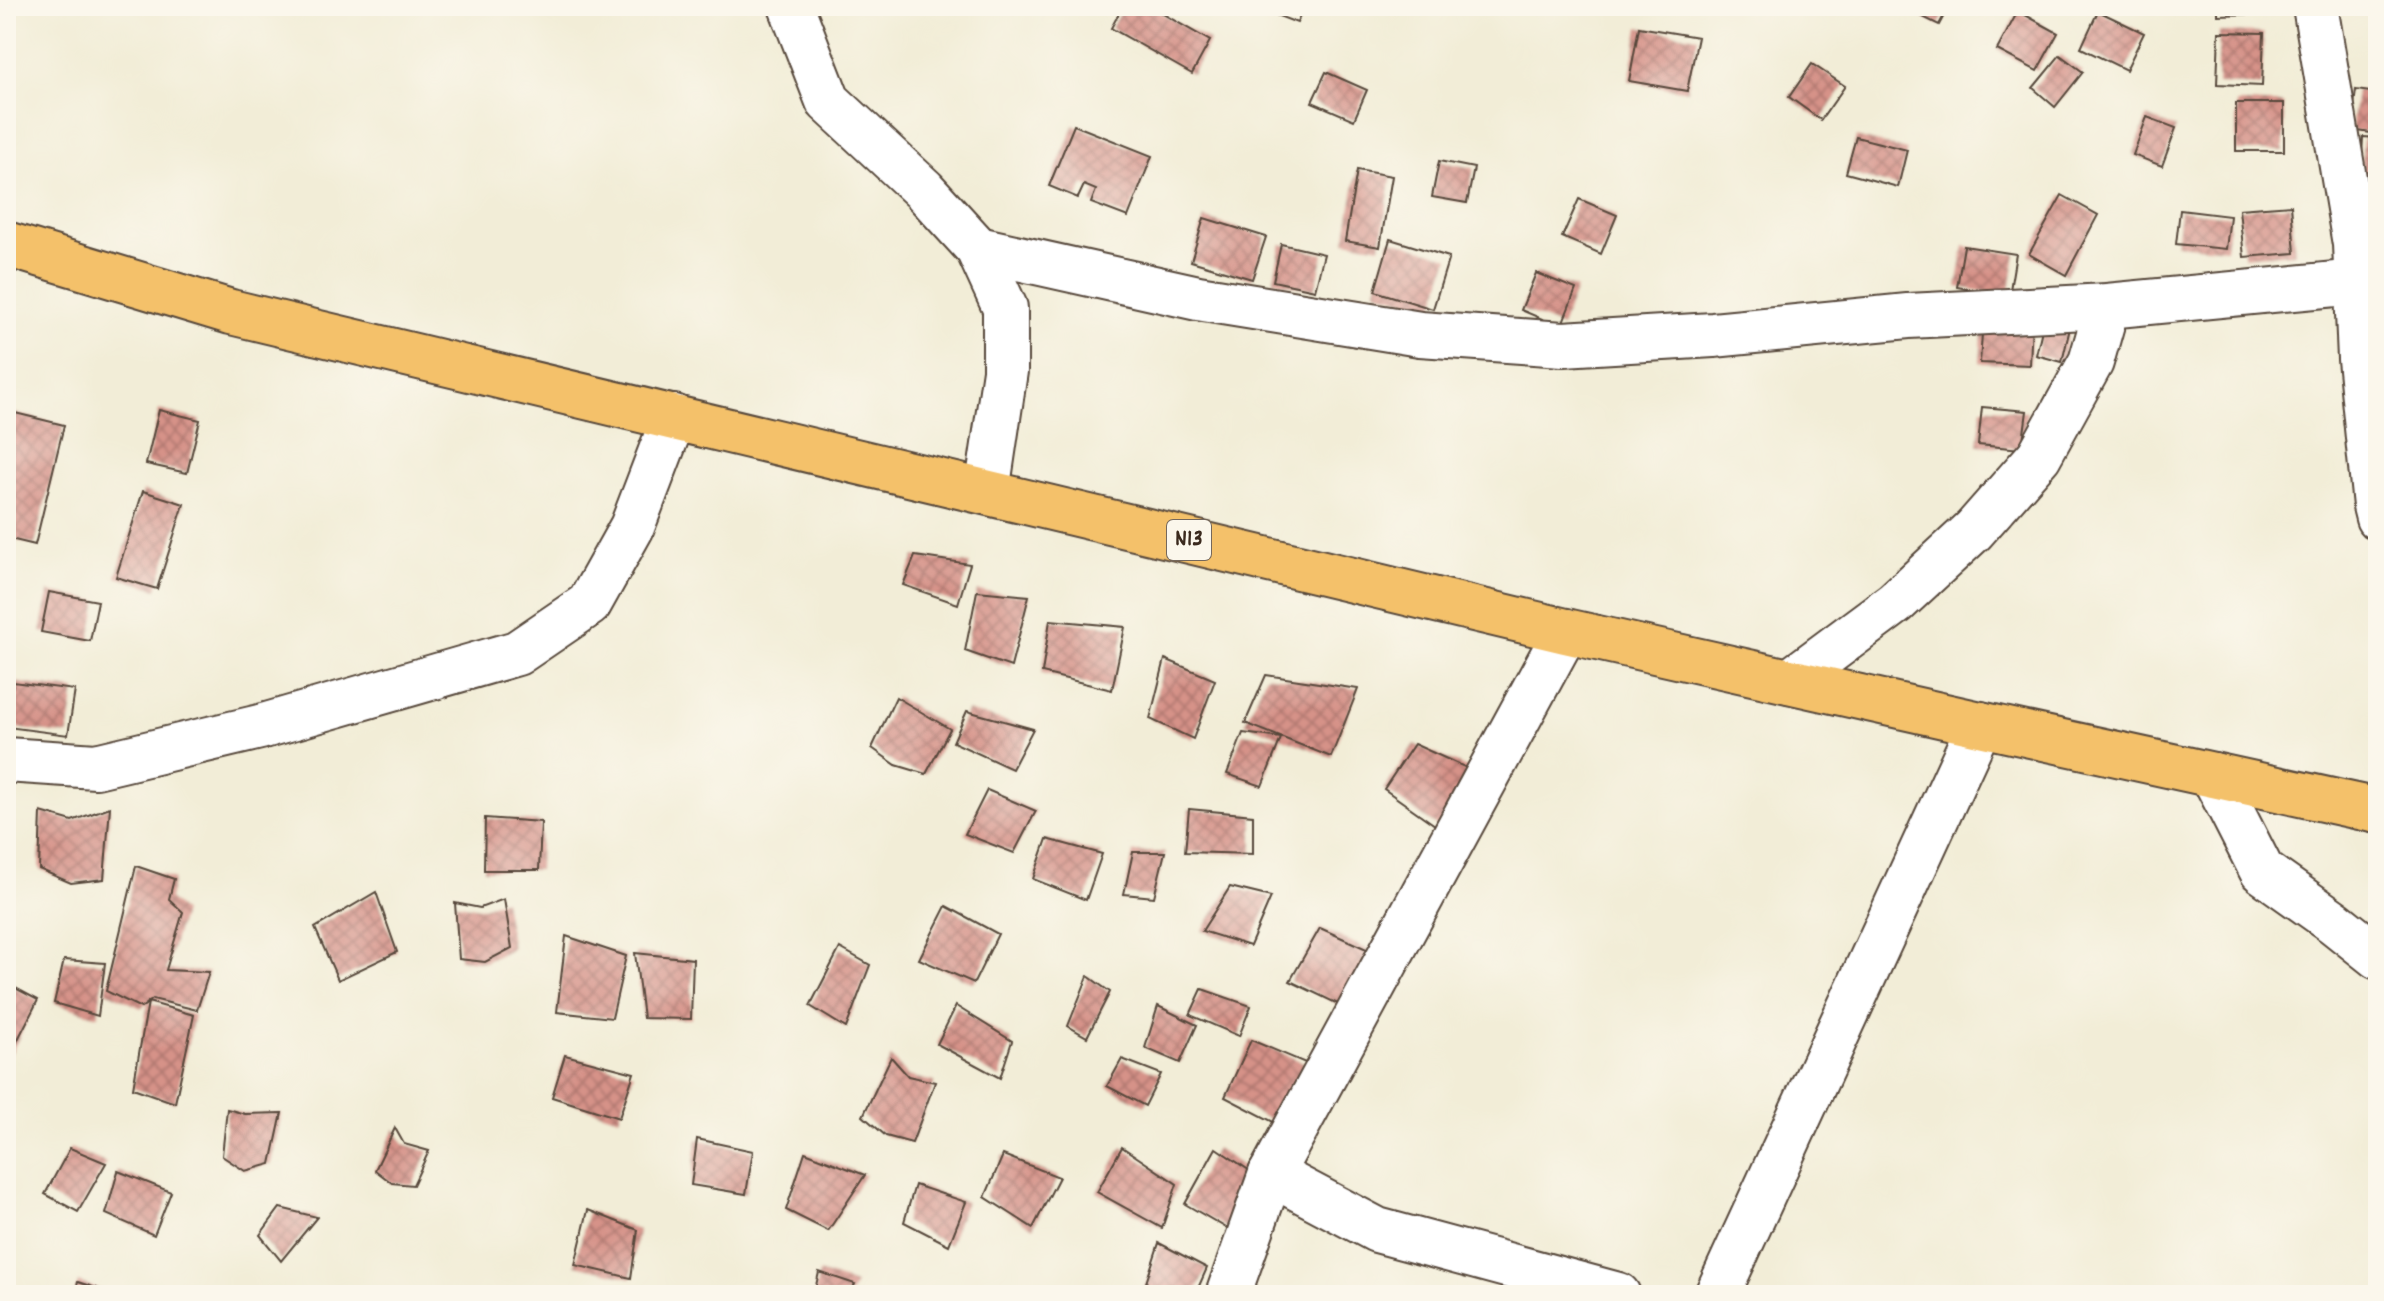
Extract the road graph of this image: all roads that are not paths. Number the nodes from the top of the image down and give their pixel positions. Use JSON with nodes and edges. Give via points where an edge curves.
{"nodes":[{"id":1,"x":791,"y":6,"type":"edge"},
{"id":2,"x":2315,"y":6,"type":"edge"},
{"id":3,"x":6,"y":244,"type":"edge"},
{"id":4,"x":978,"y":249,"type":"junction"},
{"id":5,"x":2363,"y":256,"type":"edge"},
{"id":6,"x":2107,"y":306,"type":"junction"},
{"id":7,"x":674,"y":417,"type":"junction"},
{"id":8,"x":987,"y":492,"type":"junction"},
{"id":9,"x":2378,"y":518,"type":"edge"},
{"id":10,"x":1566,"y":631,"type":"junction"},
{"id":11,"x":1790,"y":681,"type":"junction"},
{"id":12,"x":1980,"y":724,"type":"junction"},
{"id":13,"x":6,"y":760,"type":"edge"},
{"id":14,"x":2213,"y":775,"type":"junction"},
{"id":15,"x":2378,"y":811,"type":"edge"},
{"id":16,"x":2378,"y":957,"type":"edge"},
{"id":17,"x":1271,"y":1174,"type":"junction"},
{"id":18,"x":1228,"y":1295,"type":"edge"},
{"id":19,"x":1618,"y":1295,"type":"edge"},
{"id":20,"x":1717,"y":1295,"type":"edge"}],
"edges":[{"from":1,"to":4,"type":"street","via":[[828,101],[924,190]]},
{"from":2,"to":5,"type":"street"},
{"from":3,"to":7,"type":"main road","number":"N13","via":[[231,312]]},
{"from":4,"to":6,"type":"street","via":[[1198,298],[1420,334],[1563,344]]},
{"from":4,"to":8,"type":"street","via":[[1005,308],[1005,371]]},
{"from":5,"to":6,"type":"street"},
{"from":5,"to":9,"type":"street","via":[[2360,359]]},
{"from":6,"to":11,"type":"street","via":[[2091,362],[2039,456],[1974,530],[1895,603]]},
{"from":7,"to":8,"type":"main road","number":"N13"},
{"from":7,"to":13,"type":"street","via":[[632,527],[589,604],[517,653],[260,727],[96,766]]},
{"from":8,"to":10,"type":"main road","number":"N13"},
{"from":10,"to":11,"type":"main road","number":"N13"},
{"from":10,"to":17,"type":"street"},
{"from":11,"to":12,"type":"main road","number":"N13"},
{"from":12,"to":14,"type":"main road","number":"N13"},
{"from":12,"to":20,"type":"street"},
{"from":14,"to":15,"type":"main road","number":"N13"},
{"from":14,"to":16,"type":"street","via":[[2262,871]]},
{"from":17,"to":18,"type":"street"},
{"from":17,"to":19,"type":"street","via":[[1377,1230]]}]}
